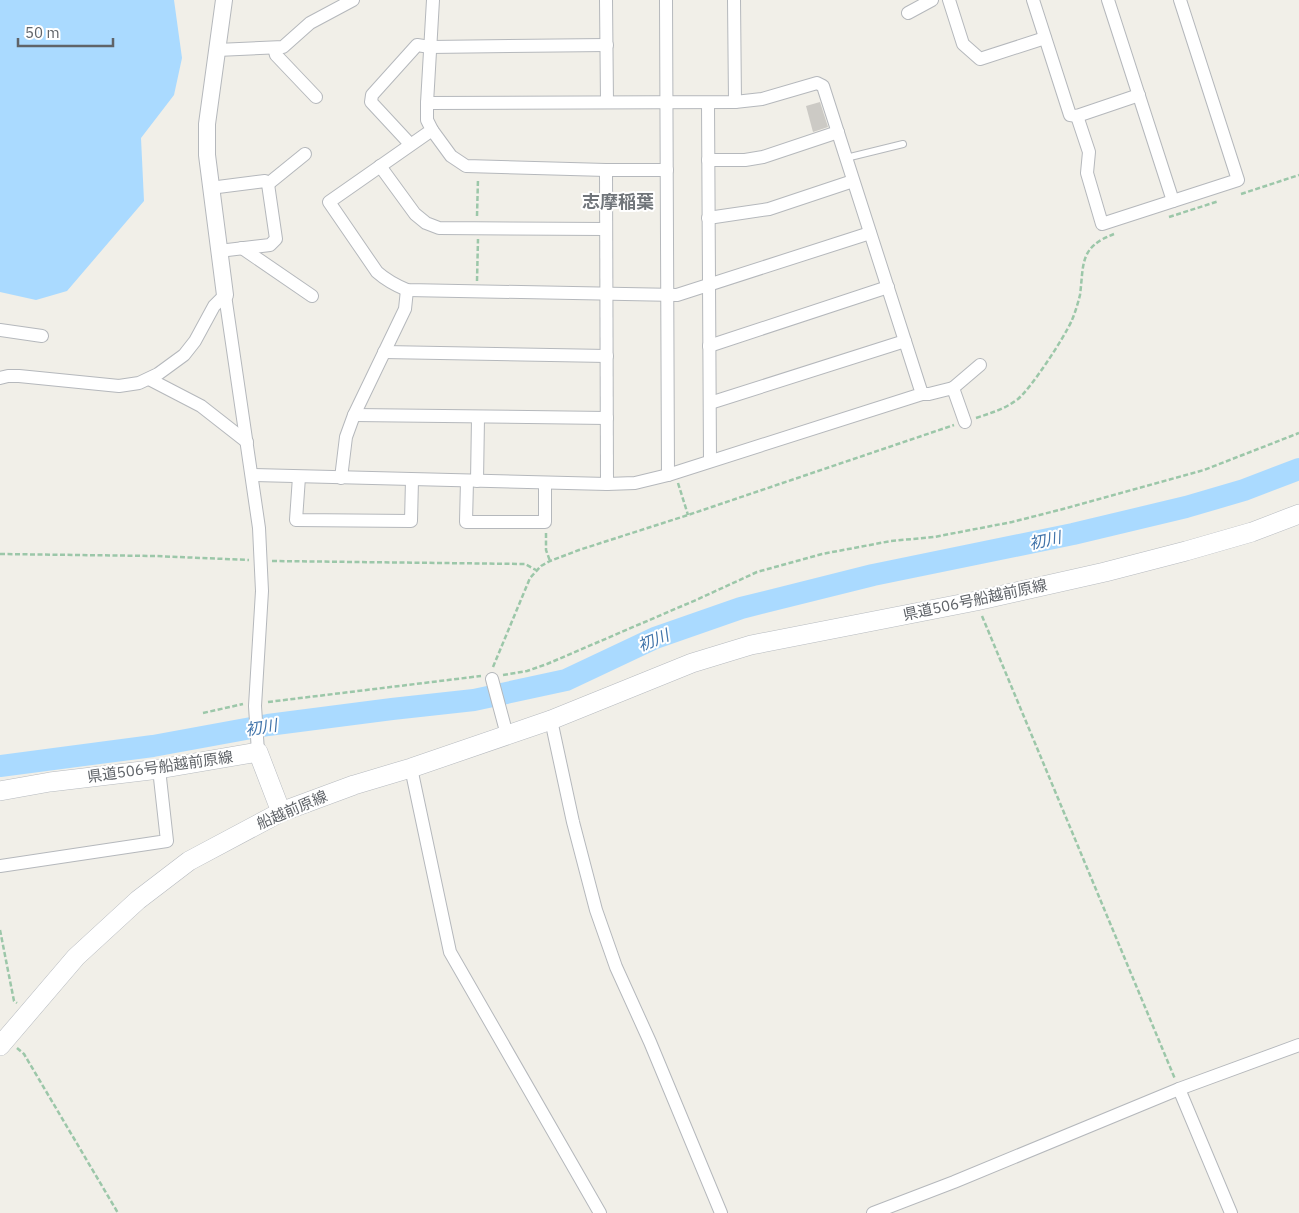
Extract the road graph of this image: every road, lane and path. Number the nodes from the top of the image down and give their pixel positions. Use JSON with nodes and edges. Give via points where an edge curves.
{"nodes":[{"id":1,"x":224,"y":0,"type":"edge"},
{"id":2,"x":353,"y":0,"type":"edge"},
{"id":3,"x":433,"y":0,"type":"edge"},
{"id":4,"x":606,"y":0,"type":"edge"},
{"id":5,"x":666,"y":0,"type":"edge"},
{"id":6,"x":734,"y":0,"type":"edge"},
{"id":7,"x":932,"y":0,"type":"edge"},
{"id":8,"x":948,"y":0,"type":"edge"},
{"id":9,"x":1033,"y":0,"type":"edge"},
{"id":10,"x":1108,"y":0,"type":"edge"},
{"id":11,"x":1180,"y":0,"type":"edge"},
{"id":12,"x":908,"y":13,"type":"dead end"},
{"id":13,"x":1046,"y":38,"type":"junction"},
{"id":14,"x":606,"y":45,"type":"junction"},
{"id":15,"x":430,"y":47,"type":"junction"},
{"id":16,"x":274,"y":48,"type":"junction"},
{"id":17,"x":217,"y":50,"type":"junction"},
{"id":18,"x":1139,"y":95,"type":"junction"},
{"id":19,"x":316,"y":97,"type":"dead end"},
{"id":20,"x":607,"y":102,"type":"junction"},
{"id":21,"x":666,"y":102,"type":"junction"},
{"id":22,"x":735,"y":102,"type":"junction"},
{"id":23,"x":427,"y":103,"type":"junction"},
{"id":24,"x":708,"y":103,"type":"junction"},
{"id":25,"x":1077,"y":116,"type":"junction"},
{"id":26,"x":432,"y":130,"type":"junction"},
{"id":27,"x":838,"y":132,"type":"junction"},
{"id":28,"x":410,"y":144,"type":"junction"},
{"id":29,"x":903,"y":144,"type":"dead end"},
{"id":30,"x":305,"y":154,"type":"dead end"},
{"id":31,"x":846,"y":158,"type":"junction"},
{"id":32,"x":708,"y":160,"type":"junction"},
{"id":33,"x":380,"y":166,"type":"junction"},
{"id":34,"x":606,"y":170,"type":"junction"},
{"id":35,"x":667,"y":170,"type":"junction"},
{"id":36,"x":854,"y":181,"type":"junction"},
{"id":37,"x":268,"y":184,"type":"junction"},
{"id":38,"x":210,"y":188,"type":"junction"},
{"id":39,"x":1173,"y":201,"type":"junction"},
{"id":40,"x":708,"y":218,"type":"junction"},
{"id":41,"x":606,"y":230,"type":"junction"},
{"id":42,"x":870,"y":233,"type":"junction"},
{"id":43,"x":242,"y":248,"type":"junction"},
{"id":44,"x":219,"y":251,"type":"junction"},
{"id":45,"x":709,"y":286,"type":"junction"},
{"id":46,"x":888,"y":287,"type":"junction"},
{"id":47,"x":407,"y":290,"type":"junction"},
{"id":48,"x":606,"y":293,"type":"junction"},
{"id":49,"x":667,"y":295,"type":"junction"},
{"id":50,"x":225,"y":296,"type":"junction"},
{"id":51,"x":312,"y":296,"type":"dead end"},
{"id":52,"x":0,"y":330,"type":"edge"},
{"id":53,"x":42,"y":336,"type":"dead end"},
{"id":54,"x":905,"y":340,"type":"junction"},
{"id":55,"x":709,"y":346,"type":"junction"},
{"id":56,"x":384,"y":352,"type":"junction"},
{"id":57,"x":607,"y":356,"type":"junction"},
{"id":58,"x":980,"y":365,"type":"dead end"},
{"id":59,"x":0,"y":378,"type":"edge"},
{"id":60,"x":150,"y":378,"type":"junction"},
{"id":61,"x":953,"y":388,"type":"junction"},
{"id":62,"x":922,"y":394,"type":"junction"},
{"id":63,"x":710,"y":403,"type":"junction"},
{"id":64,"x":354,"y":415,"type":"junction"},
{"id":65,"x":478,"y":418,"type":"junction"},
{"id":66,"x":607,"y":418,"type":"junction"},
{"id":67,"x":964,"y":419,"type":"dead end"},
{"id":68,"x":1299,"y":433,"type":"edge"},
{"id":69,"x":248,"y":442,"type":"junction"},
{"id":70,"x":710,"y":461,"type":"junction"},
{"id":71,"x":671,"y":474,"type":"junction"},
{"id":72,"x":252,"y":475,"type":"junction"},
{"id":73,"x":299,"y":477,"type":"junction"},
{"id":74,"x":341,"y":478,"type":"junction"},
{"id":75,"x":412,"y":480,"type":"junction"},
{"id":76,"x":472,"y":481,"type":"junction"},
{"id":77,"x":545,"y":483,"type":"junction"},
{"id":78,"x":607,"y":484,"type":"junction"},
{"id":79,"x":687,"y":514,"type":"dead end"},
{"id":80,"x":1299,"y":514,"type":"edge"},
{"id":81,"x":545,"y":522,"type":"junction"},
{"id":82,"x":0,"y":554,"type":"edge"},
{"id":83,"x":262,"y":560,"type":"junction"},
{"id":84,"x":535,"y":569,"type":"junction"},
{"id":85,"x":976,"y":600,"type":"junction"},
{"id":86,"x":492,"y":677,"type":"junction"},
{"id":87,"x":650,"y":680,"type":"joint"},
{"id":88,"x":255,"y":704,"type":"junction"},
{"id":89,"x":203,"y":713,"type":"dead end"},
{"id":90,"x":550,"y":720,"type":"junction"},
{"id":91,"x":507,"y":735,"type":"junction"},
{"id":92,"x":258,"y":752,"type":"junction"},
{"id":93,"x":411,"y":768,"type":"junction"},
{"id":94,"x":159,"y":769,"type":"junction"},
{"id":95,"x":0,"y":790,"type":"edge"},
{"id":96,"x":281,"y":812,"type":"junction"},
{"id":97,"x":0,"y":866,"type":"edge"},
{"id":98,"x":0,"y":930,"type":"edge"},
{"id":99,"x":29,"y":1013,"type":"junction"},
{"id":100,"x":3,"y":1043,"type":"edge"},
{"id":101,"x":1299,"y":1045,"type":"edge"},
{"id":102,"x":1179,"y":1089,"type":"junction"},
{"id":103,"x":118,"y":1213,"type":"edge"},
{"id":104,"x":600,"y":1213,"type":"edge"},
{"id":105,"x":721,"y":1213,"type":"edge"},
{"id":106,"x":873,"y":1213,"type":"edge"},
{"id":107,"x":1230,"y":1213,"type":"edge"}],
"edges":[{"from":1,"to":17,"type":"street"},
{"from":2,"to":16,"type":"street","via":[[310,23],[282,47]]},
{"from":3,"to":15,"type":"street"},
{"from":4,"to":14,"type":"street"},
{"from":5,"to":21,"type":"street"},
{"from":6,"to":22,"type":"street"},
{"from":7,"to":12,"type":"street"},
{"from":8,"to":13,"type":"street","via":[[963,44],[980,59]]},
{"from":9,"to":13,"type":"street"},
{"from":10,"to":18,"type":"street"},
{"from":11,"to":39,"type":"street","via":[[1238,180]]},
{"from":13,"to":25,"type":"street","via":[[1070,115]]},
{"from":14,"to":15,"type":"street"},
{"from":14,"to":20,"type":"street"},
{"from":15,"to":23,"type":"street"},
{"from":15,"to":28,"type":"street","via":[[417,45],[372,95],[371,102]]},
{"from":16,"to":17,"type":"street"},
{"from":16,"to":19,"type":"street"},
{"from":17,"to":38,"type":"street","via":[[207,124]]},
{"from":18,"to":25,"type":"street"},
{"from":18,"to":39,"type":"street"},
{"from":20,"to":21,"type":"street"},
{"from":20,"to":23,"type":"street"},
{"from":21,"to":24,"type":"street"},
{"from":21,"to":35,"type":"street"},
{"from":22,"to":24,"type":"street"},
{"from":22,"to":27,"type":"street","via":[[762,99],[817,83],[823,86]]},
{"from":23,"to":26,"type":"street","via":[[427,120]]},
{"from":24,"to":32,"type":"street"},
{"from":25,"to":39,"type":"street","via":[[1089,152],[1087,174],[1102,224]]},
{"from":26,"to":28,"type":"street"},
{"from":26,"to":34,"type":"street","via":[[451,156],[466,166]]},
{"from":27,"to":31,"type":"street"},
{"from":27,"to":32,"type":"street","via":[[763,157]]},
{"from":28,"to":33,"type":"street"},
{"from":29,"to":31,"type":"lane"},
{"from":30,"to":37,"type":"street"},
{"from":31,"to":36,"type":"street"},
{"from":32,"to":40,"type":"street"},
{"from":33,"to":41,"type":"street","via":[[415,214],[426,224],[439,228]]},
{"from":33,"to":47,"type":"street","via":[[329,202],[377,272]]},
{"from":34,"to":35,"type":"street"},
{"from":34,"to":41,"type":"street"},
{"from":35,"to":49,"type":"street"},
{"from":36,"to":40,"type":"street","via":[[768,209]]},
{"from":36,"to":42,"type":"street"},
{"from":37,"to":38,"type":"street","via":[[265,181]]},
{"from":37,"to":43,"type":"street","via":[[276,239],[270,245]]},
{"from":38,"to":44,"type":"street"},
{"from":40,"to":45,"type":"street"},
{"from":41,"to":48,"type":"street"},
{"from":42,"to":45,"type":"street"},
{"from":42,"to":46,"type":"street"},
{"from":43,"to":44,"type":"street"},
{"from":43,"to":51,"type":"street"},
{"from":44,"to":50,"type":"street"},
{"from":45,"to":49,"type":"street"},
{"from":45,"to":55,"type":"street"},
{"from":46,"to":54,"type":"street"},
{"from":46,"to":55,"type":"street"},
{"from":47,"to":48,"type":"street"},
{"from":47,"to":56,"type":"street","via":[[406,309]]},
{"from":48,"to":49,"type":"street"},
{"from":48,"to":57,"type":"street"},
{"from":49,"to":71,"type":"street"},
{"from":50,"to":60,"type":"street","via":[[214,306],[184,355]]},
{"from":50,"to":69,"type":"street"},
{"from":52,"to":53,"type":"street"},
{"from":54,"to":62,"type":"street"},
{"from":54,"to":63,"type":"street"},
{"from":55,"to":63,"type":"street"},
{"from":56,"to":57,"type":"street"},
{"from":56,"to":64,"type":"street"},
{"from":57,"to":66,"type":"street"},
{"from":58,"to":61,"type":"street"},
{"from":59,"to":60,"type":"street","via":[[19,376],[119,386]]},
{"from":60,"to":69,"type":"street","via":[[201,406]]},
{"from":61,"to":62,"type":"street"},
{"from":61,"to":67,"type":"street"},
{"from":62,"to":70,"type":"street"},
{"from":63,"to":70,"type":"street"},
{"from":64,"to":65,"type":"street"},
{"from":64,"to":74,"type":"street","via":[[346,437]]},
{"from":65,"to":66,"type":"street"},
{"from":65,"to":76,"type":"street"},
{"from":66,"to":78,"type":"street"},
{"from":68,"to":86,"type":"path","via":[[1204,470],[1012,522],[822,554],[757,572],[548,664]]},
{"from":69,"to":72,"type":"street"},
{"from":70,"to":71,"type":"street"},
{"from":71,"to":78,"type":"street","via":[[635,483]]},
{"from":71,"to":79,"type":"path"},
{"from":72,"to":73,"type":"street"},
{"from":72,"to":83,"type":"street"},
{"from":73,"to":74,"type":"street"},
{"from":73,"to":75,"type":"street","via":[[296,520],[411,521]]},
{"from":74,"to":75,"type":"street"},
{"from":75,"to":76,"type":"street"},
{"from":76,"to":77,"type":"street"},
{"from":76,"to":81,"type":"street","via":[[466,522]]},
{"from":77,"to":78,"type":"street"},
{"from":77,"to":81,"type":"street"},
{"from":80,"to":85,"type":"main road","name":"県道506号船越前原線","via":[[1186,552]]},
{"from":81,"to":84,"type":"path","via":[[549,559]]},
{"from":82,"to":83,"type":"path"},
{"from":83,"to":84,"type":"path","via":[[530,565]]},
{"from":83,"to":88,"type":"street"},
{"from":84,"to":86,"type":"path"},
{"from":85,"to":87,"type":"main road","name":"県道506号船越前原線","via":[[751,645]]},
{"from":85,"to":102,"type":"path"},
{"from":86,"to":88,"type":"path"},
{"from":86,"to":91,"type":"street"},
{"from":87,"to":90,"type":"main road","name":"船越前原線"},
{"from":88,"to":89,"type":"path"},
{"from":88,"to":92,"type":"street"},
{"from":90,"to":91,"type":"main road","name":"船越前原線"},
{"from":90,"to":105,"type":"street","via":[[596,910],[616,966]]},
{"from":91,"to":93,"type":"main road","name":"船越前原線"},
{"from":92,"to":94,"type":"main road","name":"県道506号船越前原線"},
{"from":92,"to":96,"type":"main road"},
{"from":93,"to":96,"type":"main road","name":"船越前原線"},
{"from":93,"to":104,"type":"street","via":[[450,952]]},
{"from":94,"to":95,"type":"main road","name":"県道506号船越前原線"},
{"from":94,"to":97,"type":"street","via":[[167,840]]},
{"from":96,"to":99,"type":"main road","name":"船越前原線","via":[[188,861],[138,900],[76,957]]},
{"from":98,"to":99,"type":"path","via":[[14,1001]]},
{"from":99,"to":100,"type":"main road","name":"船越前原線"},
{"from":100,"to":103,"type":"path","via":[[24,1054]]},
{"from":101,"to":102,"type":"street"},
{"from":102,"to":106,"type":"street"},
{"from":102,"to":107,"type":"street"}]}
